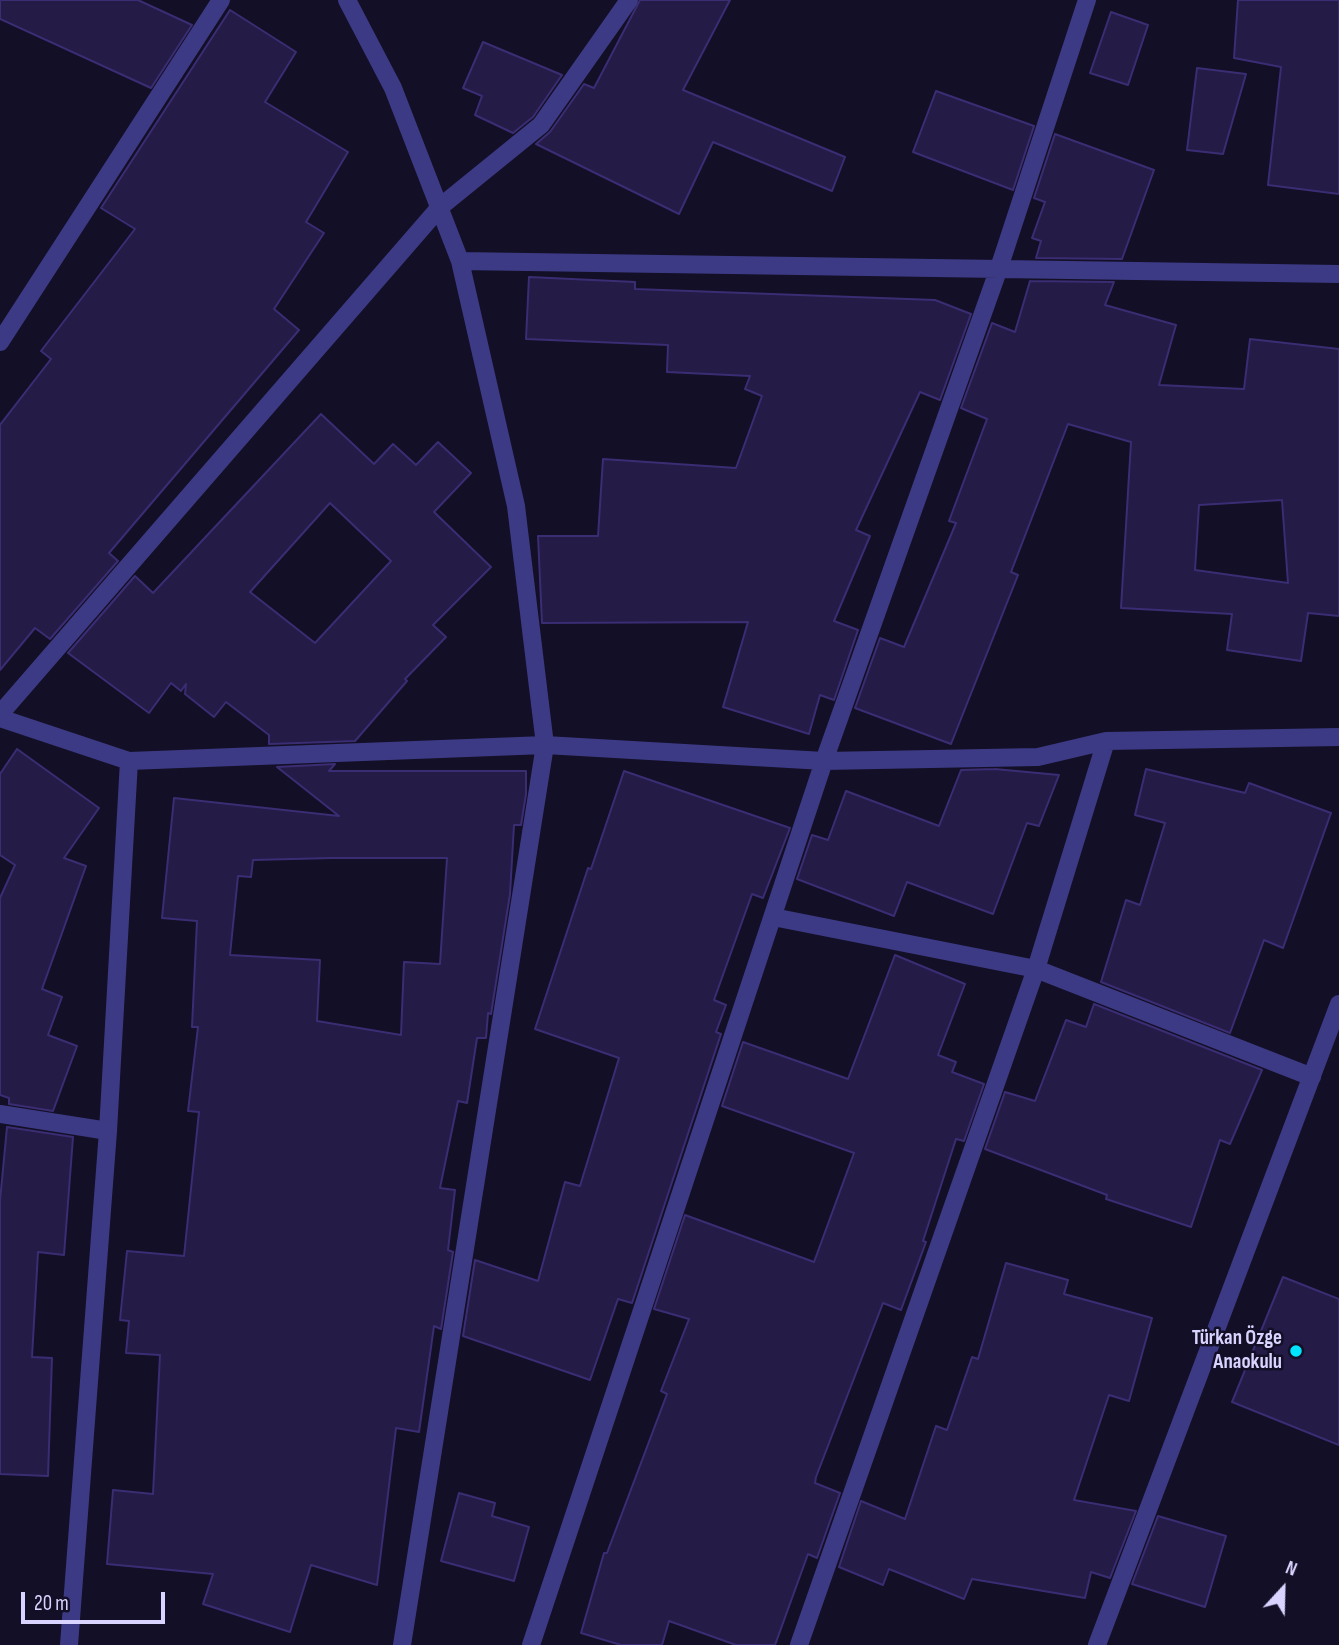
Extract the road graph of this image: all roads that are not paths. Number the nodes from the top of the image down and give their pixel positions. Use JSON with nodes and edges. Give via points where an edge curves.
{"nodes":[{"id":1,"x":221,"y":0,"type":"edge"},
{"id":2,"x":346,"y":0,"type":"edge"},
{"id":3,"x":629,"y":0,"type":"edge"},
{"id":4,"x":1087,"y":0,"type":"edge"},
{"id":5,"x":440,"y":207,"type":"junction"},
{"id":6,"x":460,"y":261,"type":"junction"},
{"id":7,"x":999,"y":268,"type":"junction"},
{"id":8,"x":1339,"y":274,"type":"edge"},
{"id":9,"x":0,"y":342,"type":"edge"},
{"id":10,"x":0,"y":716,"type":"edge"},
{"id":11,"x":1339,"y":737,"type":"edge"},
{"id":12,"x":1106,"y":741,"type":"junction"},
{"id":13,"x":545,"y":745,"type":"junction"},
{"id":14,"x":129,"y":761,"type":"junction"},
{"id":15,"x":824,"y":761,"type":"junction"},
{"id":16,"x":773,"y":917,"type":"junction"},
{"id":17,"x":1036,"y":969,"type":"junction"},
{"id":18,"x":1339,"y":1004,"type":"edge"},
{"id":19,"x":1312,"y":1077,"type":"junction"},
{"id":20,"x":0,"y":1114,"type":"edge"},
{"id":21,"x":108,"y":1131,"type":"junction"},
{"id":22,"x":69,"y":1645,"type":"edge"},
{"id":23,"x":402,"y":1645,"type":"edge"},
{"id":24,"x":531,"y":1645,"type":"edge"},
{"id":25,"x":799,"y":1645,"type":"edge"},
{"id":26,"x":1097,"y":1645,"type":"edge"}],
"edges":[{"from":1,"to":9,"type":"street"},
{"from":2,"to":5,"type":"street","via":[[393,89]]},
{"from":3,"to":5,"type":"street","via":[[541,125]]},
{"from":4,"to":7,"type":"street"},
{"from":5,"to":6,"type":"street"},
{"from":5,"to":10,"type":"street"},
{"from":6,"to":7,"type":"street"},
{"from":6,"to":13,"type":"street","via":[[516,506]]},
{"from":7,"to":8,"type":"street"},
{"from":7,"to":15,"type":"street"},
{"from":10,"to":14,"type":"street"},
{"from":11,"to":12,"type":"street"},
{"from":12,"to":15,"type":"street","via":[[1038,757]]},
{"from":12,"to":17,"type":"street"},
{"from":13,"to":14,"type":"street"},
{"from":13,"to":15,"type":"street"},
{"from":13,"to":23,"type":"street"},
{"from":14,"to":21,"type":"street"},
{"from":15,"to":16,"type":"street"},
{"from":16,"to":17,"type":"street"},
{"from":16,"to":24,"type":"street"},
{"from":17,"to":19,"type":"street"},
{"from":17,"to":25,"type":"street"},
{"from":18,"to":19,"type":"street"},
{"from":19,"to":26,"type":"street"},
{"from":20,"to":21,"type":"street"},
{"from":21,"to":22,"type":"street"}]}
